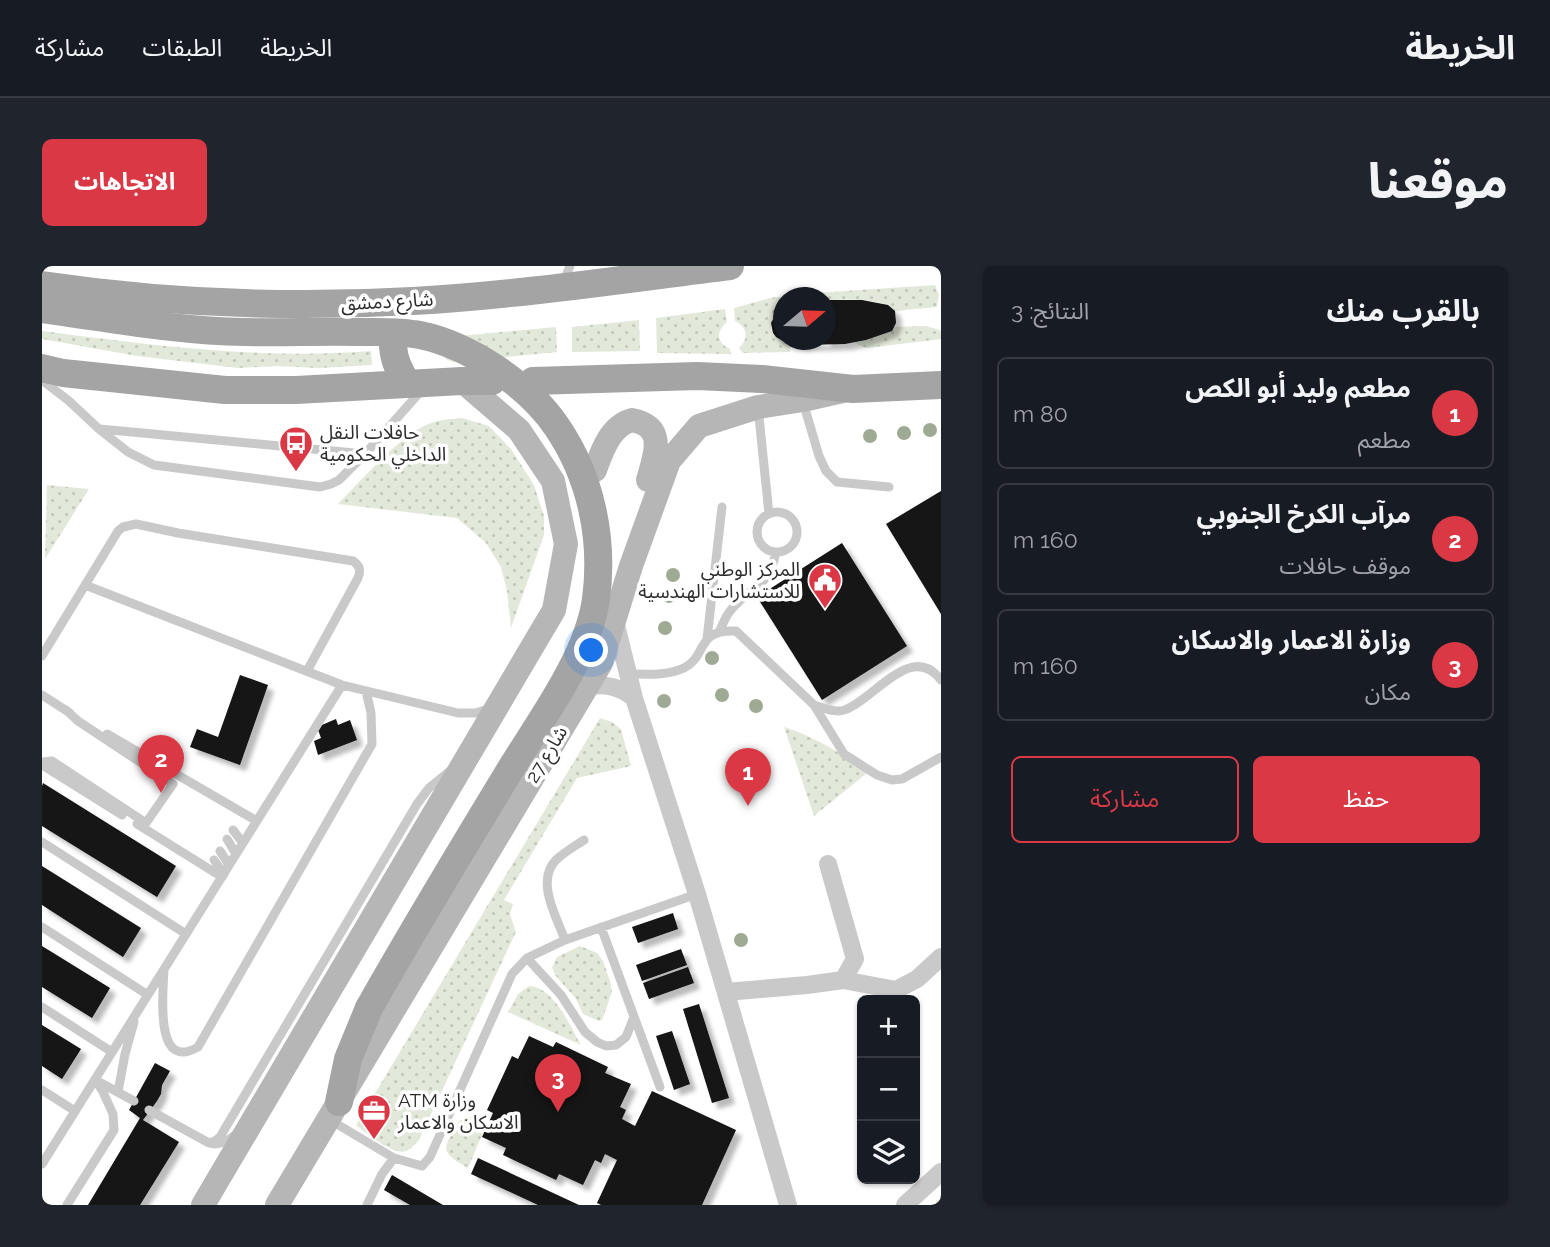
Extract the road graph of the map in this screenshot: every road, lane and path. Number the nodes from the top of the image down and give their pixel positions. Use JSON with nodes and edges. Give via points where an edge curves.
{"nodes":[{"id":1,"x":730,"y":266,"type":"edge"},
{"id":2,"x":652,"y":271,"type":"edge"},
{"id":3,"x":566,"y":276,"type":"edge"},
{"id":4,"x":42,"y":285,"type":"edge"},
{"id":5,"x":42,"y":309,"type":"edge"},
{"id":6,"x":402,"y":322,"type":"junction"},
{"id":7,"x":42,"y":368,"type":"edge"},
{"id":8,"x":42,"y":380,"type":"edge"},
{"id":9,"x":533,"y":380,"type":"dead end"},
{"id":10,"x":461,"y":381,"type":"junction"},
{"id":11,"x":492,"y":381,"type":"dead end"},
{"id":12,"x":418,"y":383,"type":"junction"},
{"id":13,"x":941,"y":386,"type":"edge"},
{"id":14,"x":853,"y":389,"type":"junction"},
{"id":15,"x":803,"y":400,"type":"junction"},
{"id":16,"x":758,"y":407,"type":"junction"},
{"id":17,"x":99,"y":429,"type":"junction"},
{"id":18,"x":365,"y":454,"type":"junction"},
{"id":19,"x":595,"y":470,"type":"dead end"},
{"id":20,"x":889,"y":487,"type":"dead end"},
{"id":21,"x":722,"y":506,"type":"dead end"},
{"id":22,"x":580,"y":508,"type":"dead end"},
{"id":23,"x":769,"y":514,"type":"junction"},
{"id":24,"x":566,"y":544,"type":"junction"},
{"id":25,"x":776,"y":552,"type":"junction"},
{"id":26,"x":631,"y":566,"type":"junction"},
{"id":27,"x":85,"y":585,"type":"junction"},
{"id":28,"x":614,"y":619,"type":"junction"},
{"id":29,"x":720,"y":631,"type":"junction"},
{"id":30,"x":707,"y":639,"type":"junction"},
{"id":31,"x":42,"y":656,"type":"edge"},
{"id":32,"x":307,"y":671,"type":"junction"},
{"id":33,"x":628,"y":674,"type":"junction"},
{"id":34,"x":941,"y":680,"type":"edge"},
{"id":35,"x":342,"y":685,"type":"junction"},
{"id":36,"x":586,"y":687,"type":"junction"},
{"id":37,"x":366,"y":691,"type":"junction"},
{"id":38,"x":42,"y":695,"type":"edge"},
{"id":39,"x":634,"y":698,"type":"junction"},
{"id":40,"x":498,"y":705,"type":"junction"},
{"id":41,"x":814,"y":705,"type":"junction"},
{"id":42,"x":66,"y":710,"type":"junction"},
{"id":43,"x":941,"y":757,"type":"edge"},
{"id":44,"x":464,"y":763,"type":"junction"},
{"id":45,"x":42,"y":764,"type":"edge"},
{"id":46,"x":42,"y":773,"type":"edge"},
{"id":47,"x":59,"y":774,"type":"junction"},
{"id":48,"x":257,"y":821,"type":"junction"},
{"id":49,"x":233,"y":830,"type":"dead end"},
{"id":50,"x":227,"y":839,"type":"dead end"},
{"id":51,"x":584,"y":840,"type":"dead end"},
{"id":52,"x":42,"y":842,"type":"edge"},
{"id":53,"x":243,"y":843,"type":"junction"},
{"id":54,"x":220,"y":851,"type":"dead end"},
{"id":55,"x":236,"y":854,"type":"junction"},
{"id":56,"x":214,"y":860,"type":"dead end"},
{"id":57,"x":828,"y":864,"type":"dead end"},
{"id":58,"x":229,"y":865,"type":"junction"},
{"id":59,"x":223,"y":876,"type":"junction"},
{"id":60,"x":697,"y":894,"type":"junction"},
{"id":61,"x":42,"y":927,"type":"edge"},
{"id":62,"x":601,"y":927,"type":"junction"},
{"id":63,"x":186,"y":934,"type":"junction"},
{"id":64,"x":565,"y":940,"type":"junction"},
{"id":65,"x":941,"y":957,"type":"edge"},
{"id":66,"x":527,"y":958,"type":"junction"},
{"id":67,"x":164,"y":969,"type":"junction"},
{"id":68,"x":843,"y":980,"type":"junction"},
{"id":69,"x":726,"y":992,"type":"junction"},
{"id":70,"x":148,"y":995,"type":"junction"},
{"id":71,"x":42,"y":1007,"type":"edge"},
{"id":72,"x":136,"y":1013,"type":"junction"},
{"id":73,"x":635,"y":1017,"type":"junction"},
{"id":74,"x":112,"y":1052,"type":"junction"},
{"id":75,"x":95,"y":1079,"type":"junction"},
{"id":76,"x":660,"y":1087,"type":"dead end"},
{"id":77,"x":42,"y":1090,"type":"edge"},
{"id":78,"x":118,"y":1092,"type":"junction"},
{"id":79,"x":134,"y":1101,"type":"dead end"},
{"id":80,"x":149,"y":1110,"type":"dead end"},
{"id":81,"x":334,"y":1110,"type":"junction"},
{"id":82,"x":75,"y":1111,"type":"junction"},
{"id":83,"x":249,"y":1127,"type":"junction"},
{"id":84,"x":209,"y":1143,"type":"junction"},
{"id":85,"x":394,"y":1158,"type":"junction"},
{"id":86,"x":42,"y":1164,"type":"edge"},
{"id":87,"x":941,"y":1172,"type":"edge"},
{"id":88,"x":67,"y":1205,"type":"edge"},
{"id":89,"x":203,"y":1205,"type":"edge"},
{"id":90,"x":277,"y":1205,"type":"edge"},
{"id":91,"x":367,"y":1205,"type":"edge"},
{"id":92,"x":788,"y":1205,"type":"edge"},
{"id":93,"x":905,"y":1205,"type":"edge"}],
"edges":[{"from":1,"to":2,"type":"main road","name":"شارع دمشق"},
{"from":2,"to":3,"type":"main road","name":"شارع دمشق"},
{"from":3,"to":6,"type":"main road","name":"شارع دمشق"},
{"from":4,"to":6,"type":"main road","name":"شارع دمشق","via":[[197,300],[313,304]]},
{"from":5,"to":81,"type":"main road","bridge":true,"via":[[173,327],[399,332],[435,339],[513,380],[543,407],[567,441],[587,486],[598,540],[598,569],[596,601],[586,637],[570,672],[369,1008]]},
{"from":6,"to":12,"type":"main road","via":[[396,364],[401,374]]},
{"from":7,"to":12,"type":"main road","via":[[225,390]]},
{"from":8,"to":17,"type":"lane"},
{"from":9,"to":14,"type":"main road","via":[[697,376]]},
{"from":10,"to":11,"type":"main road"},
{"from":10,"to":12,"type":"main road"},
{"from":10,"to":24,"type":"main road","via":[[519,430],[553,481]]},
{"from":12,"to":18,"type":"lane"},
{"from":13,"to":14,"type":"main road"},
{"from":14,"to":15,"type":"main road","name":"شارع 27"},
{"from":15,"to":16,"type":"main road","name":"شارع 27"},
{"from":15,"to":20,"type":"lane","via":[[826,471],[837,482]]},
{"from":16,"to":23,"type":"lane"},
{"from":16,"to":26,"type":"main road","name":"شارع 27","via":[[699,426],[669,461]]},
{"from":17,"to":18,"type":"lane"},
{"from":17,"to":18,"type":"lane","via":[[154,465],[320,487],[339,480]]},
{"from":19,"to":26,"type":"main road","via":[[610,436],[624,422],[639,421],[653,433],[656,451],[637,521]]},
{"from":21,"to":30,"type":"lane"},
{"from":22,"to":24,"type":"main road"},
{"from":23,"to":25,"type":"lane","via":[[758,524],[758,540]]},
{"from":23,"to":25,"type":"lane","via":[[791,518],[797,533],[790,547]]},
{"from":24,"to":40,"type":"main road","via":[[554,610]]},
{"from":25,"to":29,"type":"lane","via":[[768,578],[729,611]]},
{"from":26,"to":28,"type":"main road","name":"شارع 27"},
{"from":27,"to":31,"type":"lane"},
{"from":27,"to":32,"type":"lane"},
{"from":27,"to":32,"type":"lane","via":[[118,531],[132,524],[353,561],[359,566],[358,578]]},
{"from":28,"to":33,"type":"street"},
{"from":28,"to":36,"type":"main road","name":"شارع 27","via":[[601,663]]},
{"from":29,"to":30,"type":"lane"},
{"from":29,"to":41,"type":"lane","via":[[736,631]]},
{"from":30,"to":33,"type":"lane","via":[[684,668]]},
{"from":32,"to":35,"type":"lane"},
{"from":33,"to":39,"type":"street"},
{"from":34,"to":41,"type":"lane","via":[[933,670],[921,666],[902,670],[848,709],[836,712]]},
{"from":35,"to":37,"type":"lane"},
{"from":35,"to":48,"type":"lane"},
{"from":36,"to":39,"type":"street","via":[[611,686]]},
{"from":36,"to":81,"type":"main road","name":"شارع 27"},
{"from":37,"to":40,"type":"lane","via":[[458,713],[476,713]]},
{"from":37,"to":67,"type":"lane","via":[[372,744],[198,1046],[189,1052],[172,1046],[168,1039],[162,1014]]},
{"from":38,"to":42,"type":"lane"},
{"from":39,"to":60,"type":"street"},
{"from":40,"to":44,"type":"main road"},
{"from":41,"to":43,"type":"lane","via":[[844,754],[877,775],[902,779]]},
{"from":42,"to":45,"type":"lane","via":[[173,784],[146,823],[52,761]]},
{"from":42,"to":48,"type":"lane"},
{"from":44,"to":83,"type":"main road"},
{"from":44,"to":84,"type":"lane","via":[[429,788],[417,804],[220,1137]]},
{"from":45,"to":47,"type":"lane"},
{"from":46,"to":47,"type":"lane"},
{"from":47,"to":59,"type":"lane"},
{"from":48,"to":53,"type":"lane"},
{"from":49,"to":53,"type":"lane"},
{"from":50,"to":55,"type":"lane"},
{"from":51,"to":64,"type":"lane","via":[[555,861],[548,875],[548,892]]},
{"from":52,"to":63,"type":"lane"},
{"from":53,"to":55,"type":"lane"},
{"from":54,"to":58,"type":"lane"},
{"from":55,"to":58,"type":"lane"},
{"from":56,"to":59,"type":"lane"},
{"from":57,"to":68,"type":"street","via":[[855,959]]},
{"from":58,"to":59,"type":"lane"},
{"from":59,"to":63,"type":"lane"},
{"from":60,"to":62,"type":"lane"},
{"from":60,"to":69,"type":"street"},
{"from":61,"to":70,"type":"lane"},
{"from":62,"to":64,"type":"lane"},
{"from":62,"to":73,"type":"lane"},
{"from":63,"to":67,"type":"lane"},
{"from":64,"to":66,"type":"lane"},
{"from":65,"to":68,"type":"street","via":[[917,979],[896,990]]},
{"from":66,"to":73,"type":"lane","via":[[597,1042],[616,1045],[626,1038]]},
{"from":66,"to":85,"type":"lane","via":[[512,974],[430,1157],[422,1166]]},
{"from":67,"to":70,"type":"lane"},
{"from":68,"to":69,"type":"street"},
{"from":69,"to":92,"type":"street"},
{"from":70,"to":72,"type":"lane"},
{"from":71,"to":74,"type":"lane"},
{"from":72,"to":74,"type":"lane"},
{"from":72,"to":78,"type":"lane"},
{"from":73,"to":76,"type":"lane"},
{"from":74,"to":75,"type":"lane"},
{"from":75,"to":78,"type":"lane"},
{"from":75,"to":82,"type":"lane"},
{"from":75,"to":88,"type":"lane","via":[[113,1114],[114,1130]]},
{"from":77,"to":82,"type":"lane"},
{"from":78,"to":79,"type":"lane"},
{"from":80,"to":84,"type":"lane"},
{"from":81,"to":85,"type":"lane"},
{"from":81,"to":90,"type":"main road","name":"شارع 27"},
{"from":82,"to":86,"type":"lane"},
{"from":83,"to":84,"type":"lane","via":[[222,1143]]},
{"from":83,"to":89,"type":"main road"},
{"from":85,"to":91,"type":"lane"},
{"from":87,"to":93,"type":"street"}]}
